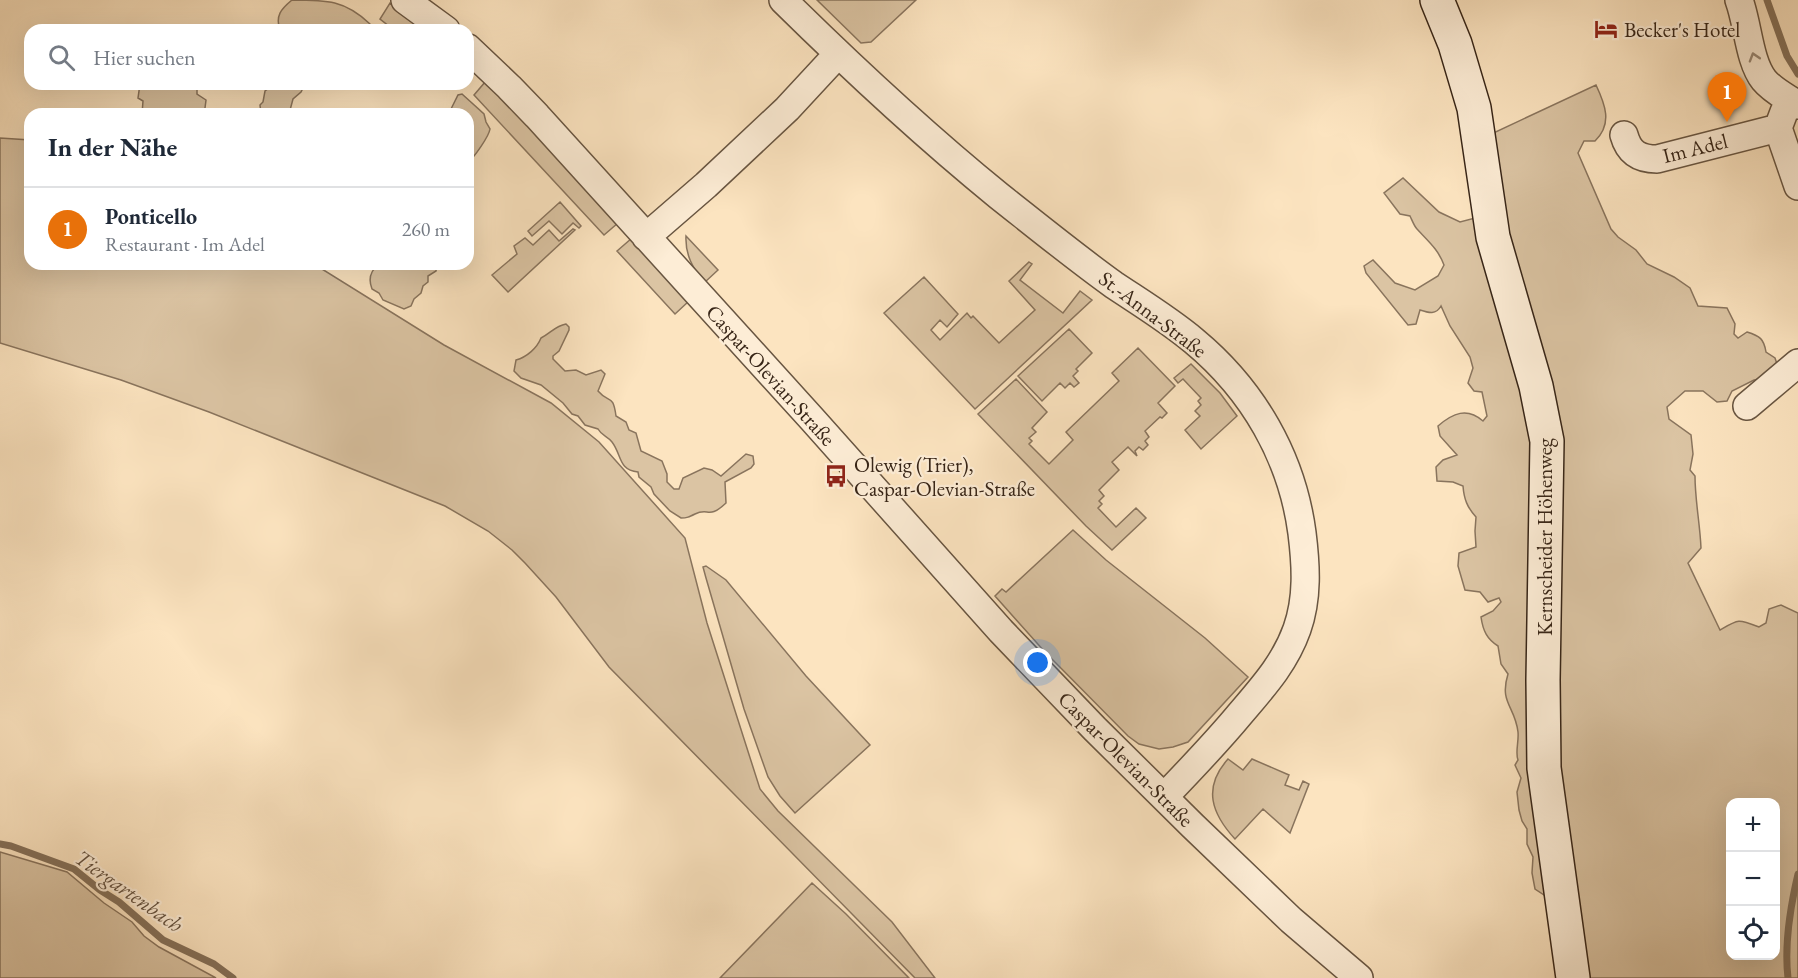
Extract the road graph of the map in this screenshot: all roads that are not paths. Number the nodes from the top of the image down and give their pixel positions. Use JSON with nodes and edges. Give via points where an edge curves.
{"nodes":[{"id":1,"x":405,"y":0,"type":"edge"},
{"id":2,"x":783,"y":0,"type":"edge"},
{"id":3,"x":1437,"y":0,"type":"edge"},
{"id":4,"x":1739,"y":0,"type":"edge"},
{"id":5,"x":438,"y":24,"type":"edge"},
{"id":6,"x":474,"y":54,"type":"edge"},
{"id":7,"x":838,"y":54,"type":"junction"},
{"id":8,"x":1794,"y":102,"type":"edge"},
{"id":9,"x":1778,"y":128,"type":"junction"},
{"id":10,"x":1624,"y":135,"type":"dead end"},
{"id":11,"x":1798,"y":186,"type":"edge"},
{"id":12,"x":646,"y":237,"type":"junction"},
{"id":13,"x":1798,"y":363,"type":"edge"},
{"id":14,"x":1747,"y":406,"type":"dead end"},
{"id":15,"x":1164,"y":797,"type":"junction"},
{"id":16,"x":1359,"y":978,"type":"edge"},
{"id":17,"x":1573,"y":978,"type":"edge"}],
"edges":[{"from":1,"to":5,"type":"street"},
{"from":2,"to":7,"type":"street","name":"St.-Anna-Straße"},
{"from":3,"to":17,"type":"street","name":"Kernscheider Höhenweg","via":[[1474,108],[1493,237],[1536,386],[1547,441],[1544,768]]},
{"from":8,"to":4,"type":"street","one_way":true,"via":[[1775,91],[1761,75]]},
{"from":6,"to":12,"type":"street","name":"Caspar-Olevian-Straße"},
{"from":7,"to":12,"type":"street","via":[[787,109]]},
{"from":7,"to":15,"type":"street","name":"St.-Anna-Straße","via":[[981,181],[1065,249],[1198,344],[1253,404],[1279,449],[1297,502],[1305,552],[1306,584],[1297,628],[1267,683]]},
{"from":8,"to":9,"type":"street"},
{"from":9,"to":10,"type":"street","name":"Im Adel","via":[[1657,159],[1636,156]]},
{"from":9,"to":11,"type":"street"},
{"from":12,"to":15,"type":"street","name":"Caspar-Olevian-Straße","via":[[1000,631]]},
{"from":13,"to":14,"type":"street"},
{"from":15,"to":16,"type":"street","name":"Caspar-Olevian-Straße","via":[[1291,920]]}]}
